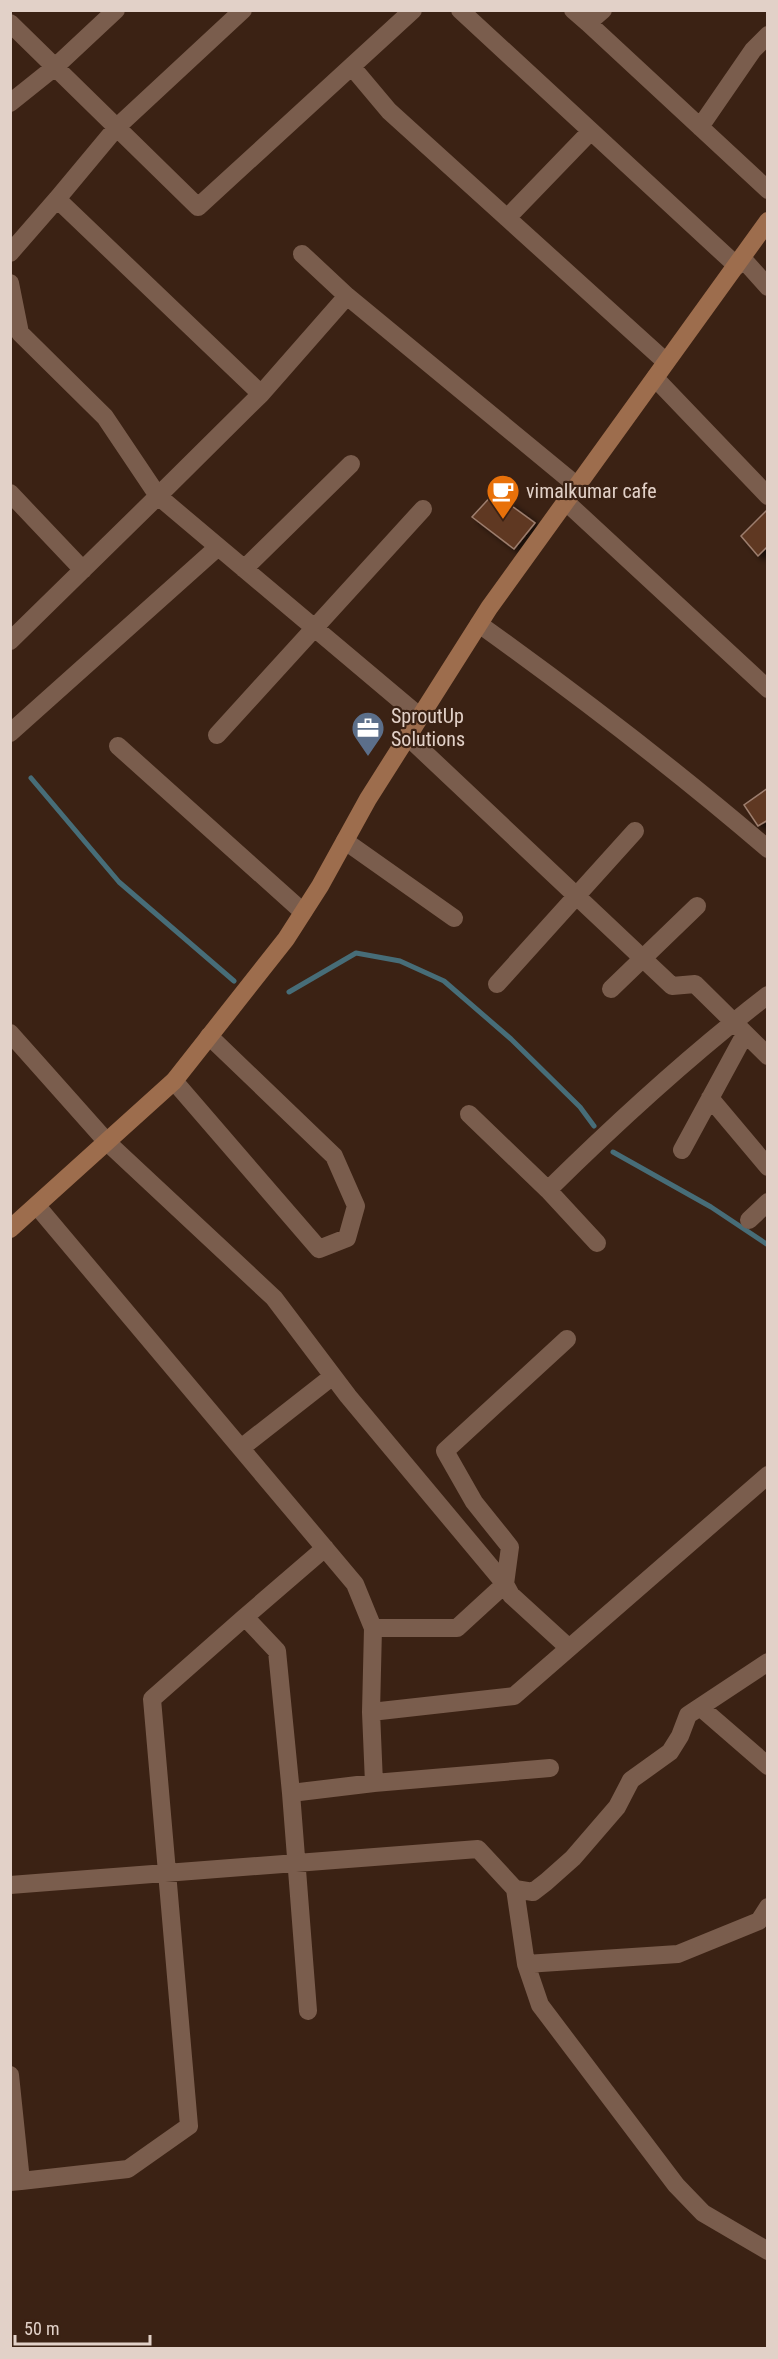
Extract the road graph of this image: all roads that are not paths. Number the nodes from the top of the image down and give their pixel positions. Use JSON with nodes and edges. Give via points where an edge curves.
{"nodes":[{"id":1,"x":116,"y":10,"type":"edge"},
{"id":2,"x":243,"y":10,"type":"edge"},
{"id":3,"x":413,"y":10,"type":"edge"},
{"id":4,"x":460,"y":10,"type":"edge"},
{"id":5,"x":573,"y":10,"type":"edge"},
{"id":6,"x":603,"y":10,"type":"edge"},
{"id":7,"x":10,"y":23,"type":"edge"},
{"id":8,"x":588,"y":23,"type":"junction"},
{"id":9,"x":768,"y":35,"type":"edge"},
{"id":10,"x":55,"y":67,"type":"junction"},
{"id":11,"x":352,"y":67,"type":"junction"},
{"id":12,"x":10,"y":104,"type":"edge"},
{"id":13,"x":117,"y":127,"type":"junction"},
{"id":14,"x":700,"y":128,"type":"junction"},
{"id":15,"x":591,"y":131,"type":"junction"},
{"id":16,"x":768,"y":190,"type":"edge"},
{"id":17,"x":57,"y":199,"type":"junction"},
{"id":18,"x":507,"y":218,"type":"junction"},
{"id":19,"x":768,"y":221,"type":"edge"},
{"id":20,"x":10,"y":253,"type":"edge"},
{"id":21,"x":302,"y":254,"type":"dead end"},
{"id":22,"x":739,"y":262,"type":"junction"},
{"id":23,"x":10,"y":283,"type":"edge"},
{"id":24,"x":768,"y":287,"type":"edge"},
{"id":25,"x":347,"y":296,"type":"junction"},
{"id":26,"x":666,"y":362,"type":"junction"},
{"id":27,"x":655,"y":378,"type":"junction"},
{"id":28,"x":261,"y":394,"type":"junction"},
{"id":29,"x":351,"y":464,"type":"dead end"},
{"id":30,"x":576,"y":485,"type":"junction"},
{"id":31,"x":10,"y":493,"type":"edge"},
{"id":32,"x":158,"y":496,"type":"junction"},
{"id":33,"x":768,"y":496,"type":"edge"},
{"id":34,"x":565,"y":501,"type":"junction"},
{"id":35,"x":423,"y":509,"type":"dead end"},
{"id":36,"x":218,"y":547,"type":"junction"},
{"id":37,"x":244,"y":569,"type":"junction"},
{"id":38,"x":83,"y":570,"type":"junction"},
{"id":39,"x":479,"y":624,"type":"junction"},
{"id":40,"x":315,"y":629,"type":"junction"},
{"id":41,"x":10,"y":641,"type":"edge"},
{"id":42,"x":768,"y":689,"type":"edge"},
{"id":43,"x":419,"y":716,"type":"junction"},
{"id":44,"x":10,"y":733,"type":"edge"},
{"id":45,"x":217,"y":735,"type":"dead end"},
{"id":46,"x":407,"y":736,"type":"junction"},
{"id":47,"x":118,"y":746,"type":"dead end"},
{"id":48,"x":635,"y":831,"type":"dead end"},
{"id":49,"x":345,"y":841,"type":"junction"},
{"id":50,"x":768,"y":849,"type":"edge"},
{"id":51,"x":577,"y":896,"type":"junction"},
{"id":52,"x":697,"y":906,"type":"dead end"},
{"id":53,"x":303,"y":912,"type":"junction"},
{"id":54,"x":454,"y":918,"type":"dead end"},
{"id":55,"x":643,"y":958,"type":"junction"},
{"id":56,"x":497,"y":984,"type":"dead end"},
{"id":57,"x":611,"y":989,"type":"dead end"},
{"id":58,"x":768,"y":995,"type":"edge"},
{"id":59,"x":739,"y":1028,"type":"junction"},
{"id":60,"x":10,"y":1033,"type":"edge"},
{"id":61,"x":209,"y":1036,"type":"junction"},
{"id":62,"x":768,"y":1056,"type":"edge"},
{"id":63,"x":174,"y":1081,"type":"junction"},
{"id":64,"x":710,"y":1098,"type":"junction"},
{"id":65,"x":469,"y":1114,"type":"dead end"},
{"id":66,"x":107,"y":1142,"type":"junction"},
{"id":67,"x":681,"y":1150,"type":"dead end"},
{"id":68,"x":768,"y":1167,"type":"edge"},
{"id":69,"x":548,"y":1190,"type":"junction"},
{"id":70,"x":768,"y":1202,"type":"edge"},
{"id":71,"x":38,"y":1206,"type":"junction"},
{"id":72,"x":748,"y":1220,"type":"dead end"},
{"id":73,"x":10,"y":1229,"type":"edge"},
{"id":74,"x":597,"y":1243,"type":"dead end"},
{"id":75,"x":567,"y":1339,"type":"dead end"},
{"id":76,"x":333,"y":1376,"type":"junction"},
{"id":77,"x":241,"y":1449,"type":"junction"},
{"id":78,"x":768,"y":1475,"type":"edge"},
{"id":79,"x":325,"y":1548,"type":"junction"},
{"id":80,"x":505,"y":1584,"type":"junction"},
{"id":81,"x":245,"y":1617,"type":"junction"},
{"id":82,"x":372,"y":1628,"type":"junction"},
{"id":83,"x":569,"y":1648,"type":"junction"},
{"id":84,"x":768,"y":1662,"type":"edge"},
{"id":85,"x":700,"y":1707,"type":"junction"},
{"id":86,"x":370,"y":1712,"type":"junction"},
{"id":87,"x":768,"y":1766,"type":"edge"},
{"id":88,"x":550,"y":1768,"type":"dead end"},
{"id":89,"x":374,"y":1783,"type":"junction"},
{"id":90,"x":291,"y":1794,"type":"junction"},
{"id":91,"x":296,"y":1862,"type":"junction"},
{"id":92,"x":169,"y":1872,"type":"junction"},
{"id":93,"x":10,"y":1885,"type":"edge"},
{"id":94,"x":515,"y":1889,"type":"junction"},
{"id":95,"x":768,"y":1907,"type":"edge"},
{"id":96,"x":526,"y":1964,"type":"junction"},
{"id":97,"x":308,"y":2011,"type":"dead end"},
{"id":98,"x":10,"y":2075,"type":"edge"},
{"id":99,"x":16,"y":2181,"type":"edge"},
{"id":100,"x":768,"y":2251,"type":"edge"}],
"edges":[{"from":1,"to":10,"type":"street"},
{"from":2,"to":13,"type":"street"},
{"from":3,"to":11,"type":"street"},
{"from":4,"to":15,"type":"street"},
{"from":5,"to":8,"type":"street"},
{"from":6,"to":8,"type":"street"},
{"from":7,"to":10,"type":"street"},
{"from":8,"to":14,"type":"street"},
{"from":9,"to":14,"type":"street","via":[[753,50]]},
{"from":10,"to":12,"type":"street"},
{"from":10,"to":13,"type":"street"},
{"from":11,"to":13,"type":"street","via":[[198,207]]},
{"from":11,"to":18,"type":"street","via":[[389,111]]},
{"from":13,"to":17,"type":"street"},
{"from":14,"to":16,"type":"street"},
{"from":15,"to":18,"type":"street"},
{"from":15,"to":22,"type":"street"},
{"from":17,"to":20,"type":"street"},
{"from":17,"to":28,"type":"street"},
{"from":18,"to":26,"type":"street"},
{"from":19,"to":22,"type":"main road"},
{"from":21,"to":25,"type":"street"},
{"from":22,"to":24,"type":"street"},
{"from":22,"to":26,"type":"main road"},
{"from":23,"to":32,"type":"street","via":[[20,333],[105,417]]},
{"from":25,"to":28,"type":"street"},
{"from":25,"to":30,"type":"street"},
{"from":26,"to":27,"type":"main road"},
{"from":27,"to":30,"type":"main road"},
{"from":27,"to":33,"type":"street"},
{"from":28,"to":32,"type":"street"},
{"from":29,"to":37,"type":"street"},
{"from":30,"to":34,"type":"main road"},
{"from":31,"to":38,"type":"street"},
{"from":32,"to":36,"type":"street"},
{"from":32,"to":38,"type":"street"},
{"from":34,"to":39,"type":"main road"},
{"from":34,"to":42,"type":"street"},
{"from":35,"to":40,"type":"street"},
{"from":36,"to":37,"type":"street"},
{"from":36,"to":44,"type":"street"},
{"from":37,"to":40,"type":"street"},
{"from":38,"to":41,"type":"street"},
{"from":39,"to":43,"type":"main road"},
{"from":39,"to":50,"type":"street","via":[[582,698]]},
{"from":40,"to":43,"type":"street"},
{"from":40,"to":45,"type":"street"},
{"from":43,"to":46,"type":"main road"},
{"from":46,"to":49,"type":"main road"},
{"from":46,"to":51,"type":"street"},
{"from":47,"to":53,"type":"street"},
{"from":48,"to":51,"type":"street"},
{"from":49,"to":53,"type":"main road"},
{"from":49,"to":54,"type":"street"},
{"from":51,"to":55,"type":"street"},
{"from":51,"to":56,"type":"street"},
{"from":52,"to":55,"type":"street"},
{"from":53,"to":61,"type":"main road"},
{"from":55,"to":57,"type":"street"},
{"from":55,"to":59,"type":"street","via":[[672,986],[695,984]]},
{"from":58,"to":59,"type":"street"},
{"from":59,"to":62,"type":"street"},
{"from":59,"to":64,"type":"street"},
{"from":59,"to":69,"type":"street","via":[[603,1136]]},
{"from":60,"to":66,"type":"street"},
{"from":61,"to":63,"type":"main road"},
{"from":61,"to":63,"type":"street","via":[[334,1156],[356,1206],[347,1238],[319,1249]]},
{"from":63,"to":66,"type":"main road"},
{"from":64,"to":67,"type":"street"},
{"from":64,"to":68,"type":"street"},
{"from":65,"to":69,"type":"street"},
{"from":66,"to":71,"type":"main road"},
{"from":66,"to":76,"type":"street","via":[[274,1298]]},
{"from":69,"to":74,"type":"street"},
{"from":70,"to":72,"type":"street"},
{"from":71,"to":73,"type":"main road"},
{"from":71,"to":77,"type":"street"},
{"from":75,"to":80,"type":"street","via":[[445,1451],[474,1502],[510,1547]]},
{"from":76,"to":77,"type":"street"},
{"from":76,"to":80,"type":"street"},
{"from":77,"to":79,"type":"street"},
{"from":78,"to":83,"type":"street"},
{"from":79,"to":81,"type":"street"},
{"from":79,"to":82,"type":"street","via":[[355,1584]]},
{"from":80,"to":82,"type":"street","via":[[457,1628]]},
{"from":80,"to":83,"type":"street","via":[[511,1595]]},
{"from":81,"to":90,"type":"street","via":[[277,1651]]},
{"from":81,"to":92,"type":"street","via":[[152,1699]]},
{"from":82,"to":86,"type":"street"},
{"from":83,"to":86,"type":"street","via":[[514,1696]]},
{"from":84,"to":85,"type":"street"},
{"from":85,"to":87,"type":"street"},
{"from":85,"to":94,"type":"street","via":[[688,1715],[670,1752],[631,1780],[617,1807],[573,1858],[532,1892]]},
{"from":86,"to":89,"type":"street"},
{"from":88,"to":89,"type":"street"},
{"from":89,"to":90,"type":"street"},
{"from":90,"to":91,"type":"street"},
{"from":91,"to":92,"type":"street"},
{"from":91,"to":94,"type":"street","via":[[478,1849]]},
{"from":91,"to":97,"type":"street"},
{"from":92,"to":93,"type":"street"},
{"from":92,"to":99,"type":"street","via":[[189,2126],[128,2169]]},
{"from":94,"to":96,"type":"street"},
{"from":95,"to":96,"type":"street","via":[[759,1921],[678,1954]]},
{"from":96,"to":100,"type":"street","via":[[540,2005],[676,2185],[703,2213]]},
{"from":98,"to":99,"type":"street"}]}
